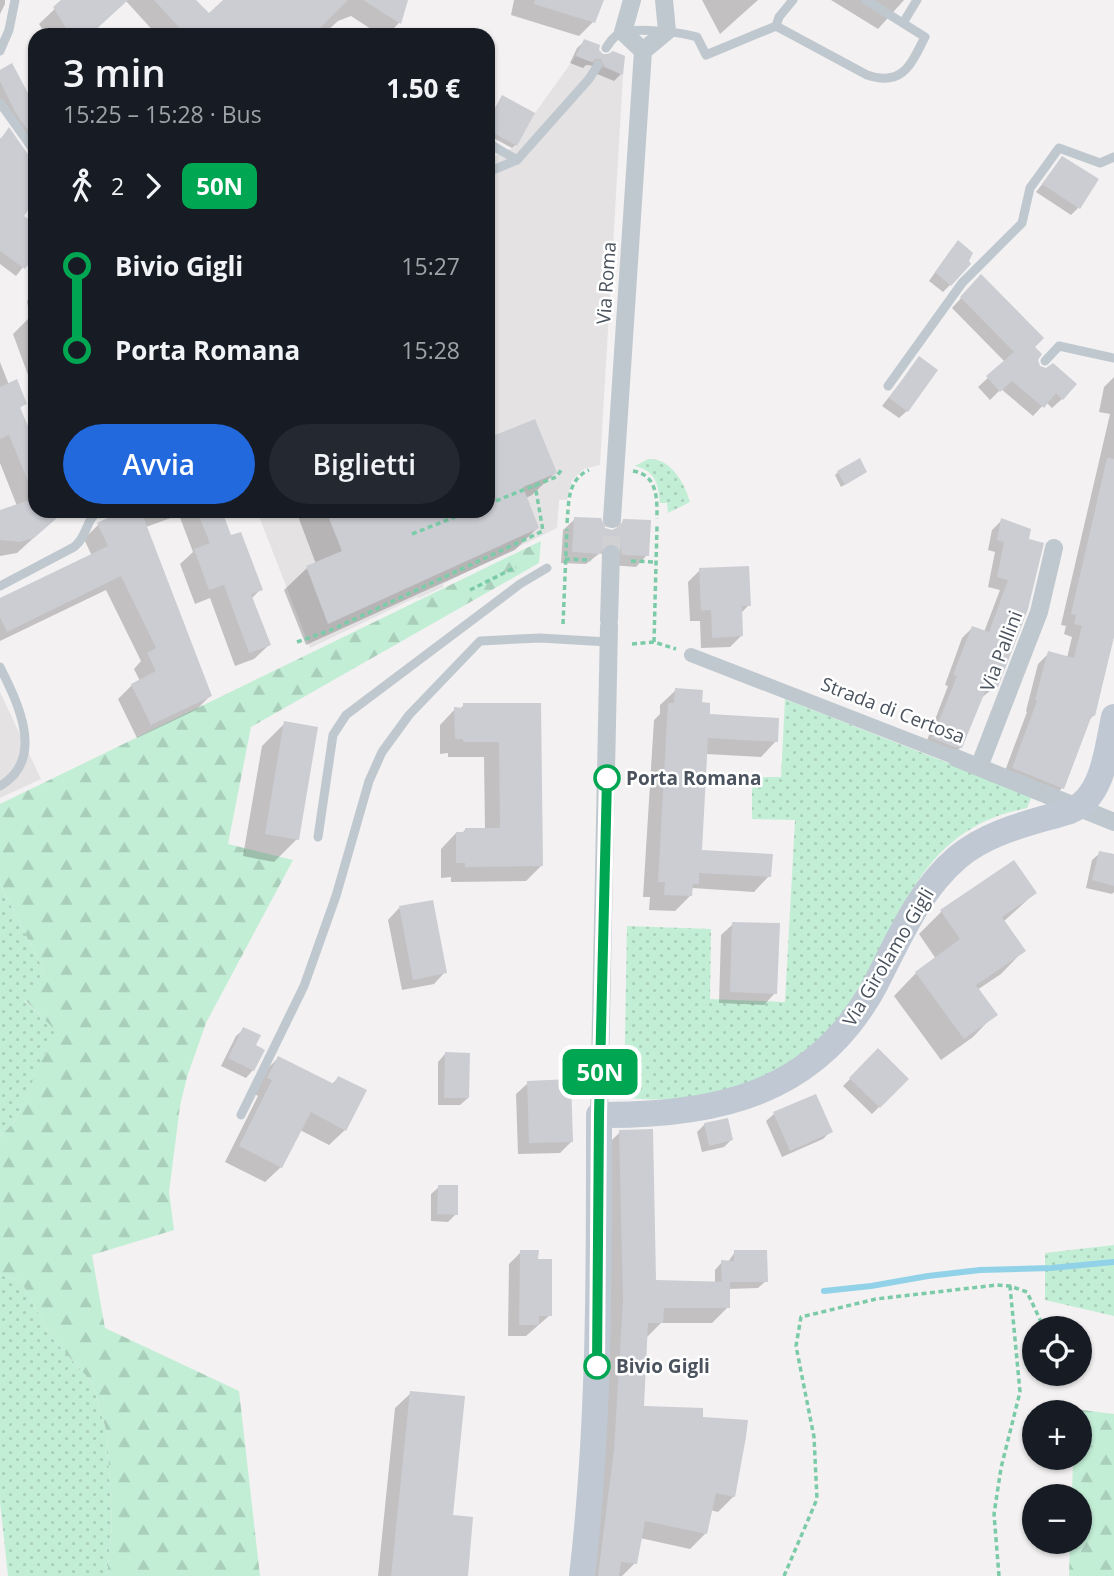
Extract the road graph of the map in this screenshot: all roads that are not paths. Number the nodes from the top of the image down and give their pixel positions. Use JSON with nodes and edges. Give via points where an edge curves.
{"nodes":[{"id":1,"x":15,"y":0,"type":"edge"},
{"id":2,"x":632,"y":0,"type":"edge"},
{"id":3,"x":664,"y":0,"type":"edge"},
{"id":4,"x":793,"y":0,"type":"edge"},
{"id":5,"x":866,"y":0,"type":"edge"},
{"id":6,"x":917,"y":0,"type":"edge"},
{"id":7,"x":903,"y":23,"type":"junction"},
{"id":8,"x":776,"y":26,"type":"junction"},
{"id":9,"x":623,"y":32,"type":"junction"},
{"id":10,"x":667,"y":32,"type":"junction"},
{"id":11,"x":606,"y":48,"type":"dead end"},
{"id":12,"x":0,"y":51,"type":"edge"},
{"id":13,"x":643,"y":51,"type":"junction"},
{"id":14,"x":598,"y":65,"type":"dead end"},
{"id":15,"x":0,"y":103,"type":"edge"},
{"id":16,"x":28,"y":142,"type":"edge"},
{"id":17,"x":495,"y":147,"type":"edge"},
{"id":18,"x":1114,"y":157,"type":"edge"},
{"id":19,"x":517,"y":160,"type":"junction"},
{"id":20,"x":495,"y":169,"type":"edge"},
{"id":21,"x":1114,"y":358,"type":"edge"},
{"id":22,"x":1045,"y":361,"type":"dead end"},
{"id":23,"x":888,"y":386,"type":"dead end"},
{"id":24,"x":91,"y":518,"type":"edge"},
{"id":25,"x":612,"y":519,"type":"tunnel mouth"},
{"id":26,"x":1054,"y":548,"type":"dead end"},
{"id":27,"x":611,"y":554,"type":"tunnel mouth"},
{"id":28,"x":547,"y":568,"type":"dead end"},
{"id":29,"x":0,"y":586,"type":"edge"},
{"id":30,"x":609,"y":630,"type":"junction"},
{"id":31,"x":691,"y":655,"type":"road end"},
{"id":32,"x":0,"y":667,"type":"edge"},
{"id":33,"x":1112,"y":731,"type":"edge"},
{"id":34,"x":956,"y":758,"type":"joint"},
{"id":35,"x":979,"y":766,"type":"junction"},
{"id":36,"x":0,"y":786,"type":"edge"},
{"id":37,"x":1080,"y":807,"type":"junction"},
{"id":38,"x":1114,"y":822,"type":"edge"},
{"id":39,"x":318,"y":837,"type":"dead end"},
{"id":40,"x":241,"y":1115,"type":"dead end"},
{"id":41,"x":599,"y":1115,"type":"junction"},
{"id":42,"x":582,"y":1576,"type":"edge"}],
"edges":[{"from":1,"to":12,"type":"lane"},
{"from":2,"to":9,"type":"street"},
{"from":3,"to":10,"type":"street"},
{"from":4,"to":8,"type":"lane"},
{"from":5,"to":7,"type":"lane"},
{"from":6,"to":7,"type":"lane"},
{"from":7,"to":8,"type":"lane","via":[[925,37],[907,69],[886,79],[867,75]]},
{"from":8,"to":10,"type":"lane","via":[[706,55],[697,37]]},
{"from":9,"to":10,"type":"lane"},
{"from":9,"to":11,"type":"lane"},
{"from":9,"to":13,"type":"street"},
{"from":10,"to":13,"type":"street"},
{"from":13,"to":25,"type":"street","name":"Via Roma"},
{"from":14,"to":19,"type":"lane"},
{"from":15,"to":16,"type":"lane"},
{"from":17,"to":19,"type":"lane"},
{"from":18,"to":23,"type":"lane","via":[[1101,163],[1059,148],[1030,188],[1022,223],[967,277]]},
{"from":19,"to":20,"type":"lane"},
{"from":21,"to":22,"type":"lane","via":[[1059,346]]},
{"from":24,"to":29,"type":"lane","via":[[76,545]]},
{"from":26,"to":35,"type":"street","name":"Via Pallini","via":[[1039,612]]},
{"from":27,"to":30,"type":"street"},
{"from":28,"to":39,"type":"lane","via":[[346,715],[333,735]]},
{"from":30,"to":40,"type":"lane","via":[[563,639],[480,641],[388,742],[369,781],[304,986]]},
{"from":30,"to":41,"type":"street"},
{"from":31,"to":34,"type":"street","name":"Strada di Certosa"},
{"from":32,"to":36,"type":"lane","via":[[19,710],[25,740],[21,765]]},
{"from":33,"to":37,"type":"main road","via":[[1097,782]]},
{"from":34,"to":35,"type":"street","name":"Strada di Certosa"},
{"from":35,"to":37,"type":"street","name":"Strada di Certosa"},
{"from":37,"to":38,"type":"street","name":"Strada di Certosa"},
{"from":37,"to":41,"type":"main road","name":"Via Girolamo Gigli","via":[[995,834],[942,872],[923,894],[849,1025],[801,1071],[769,1088],[718,1104],[659,1113]]},
{"from":41,"to":42,"type":"main road","via":[[593,1485]]}]}
